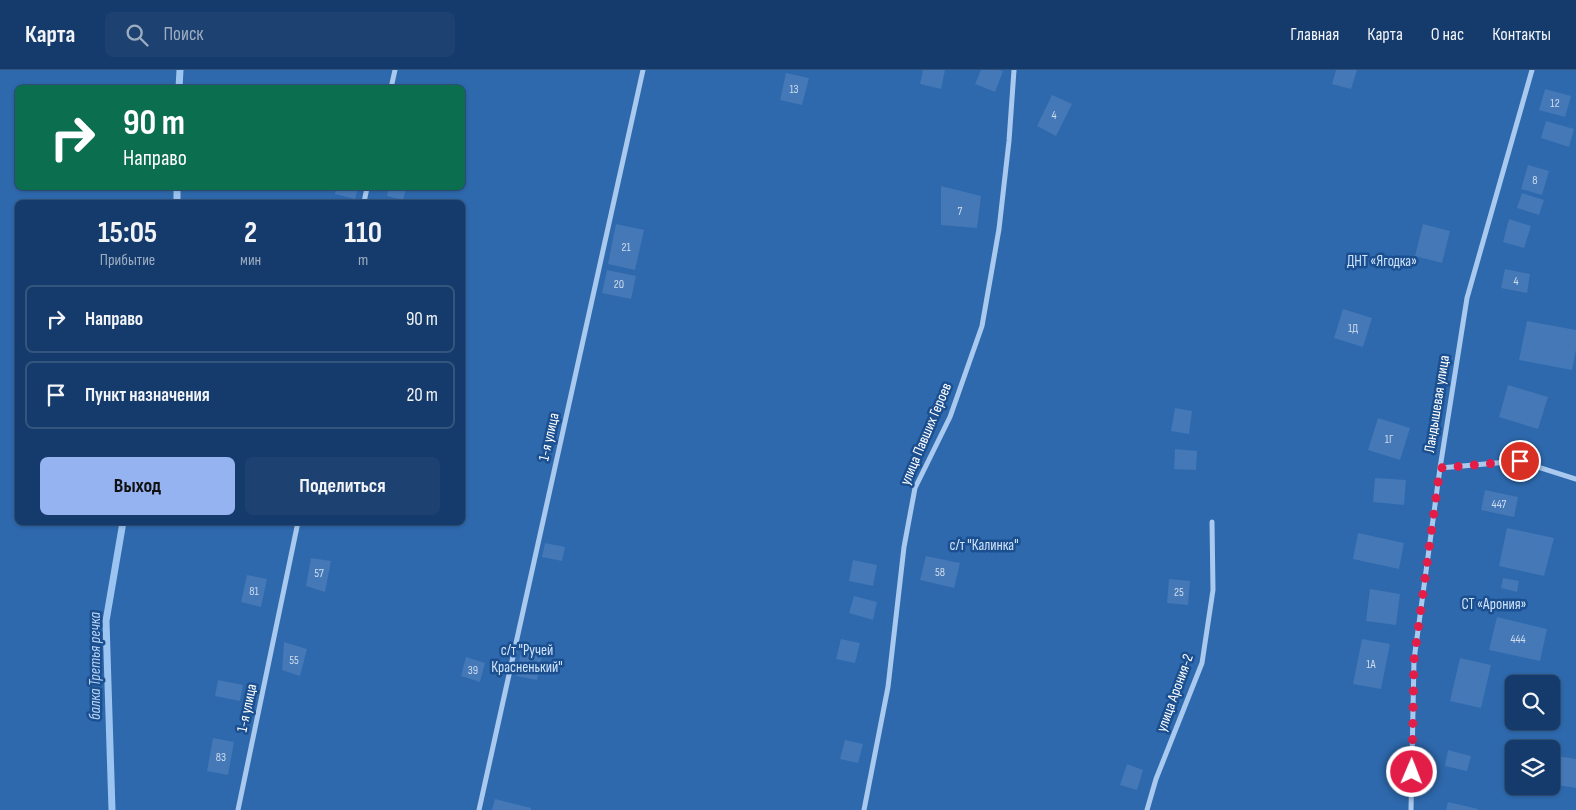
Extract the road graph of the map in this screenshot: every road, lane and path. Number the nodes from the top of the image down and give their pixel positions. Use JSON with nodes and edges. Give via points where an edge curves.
{"nodes":[{"id":1,"x":395,"y":70,"type":"edge"},
{"id":2,"x":643,"y":70,"type":"edge"},
{"id":3,"x":1014,"y":70,"type":"edge"},
{"id":4,"x":1532,"y":70,"type":"edge"},
{"id":5,"x":392,"y":85,"type":"edge"},
{"id":6,"x":1440,"y":468,"type":"junction"},
{"id":7,"x":1576,"y":479,"type":"edge"},
{"id":8,"x":1212,"y":522,"type":"dead end"},
{"id":9,"x":297,"y":525,"type":"edge"},
{"id":10,"x":238,"y":810,"type":"edge"},
{"id":11,"x":479,"y":810,"type":"edge"},
{"id":12,"x":864,"y":810,"type":"edge"},
{"id":13,"x":1147,"y":810,"type":"edge"},
{"id":14,"x":1411,"y":810,"type":"edge"}],
"edges":[{"from":1,"to":5,"type":"street"},
{"from":2,"to":11,"type":"street","name":"1-я улица"},
{"from":3,"to":12,"type":"street","name":"улица Павших Героев","via":[[1000,229],[982,326],[950,417],[915,488],[904,547],[888,687]]},
{"from":4,"to":6,"type":"street","name":"Ландышевая улица","via":[[1467,298]]},
{"from":6,"to":7,"type":"street","via":[[1520,461]]},
{"from":6,"to":14,"type":"street","name":"Ландышевая улица","via":[[1414,660]]},
{"from":8,"to":13,"type":"street","name":"улица Арония-2","via":[[1213,590],[1202,663]]},
{"from":9,"to":10,"type":"street","name":"1-я улица"}]}
